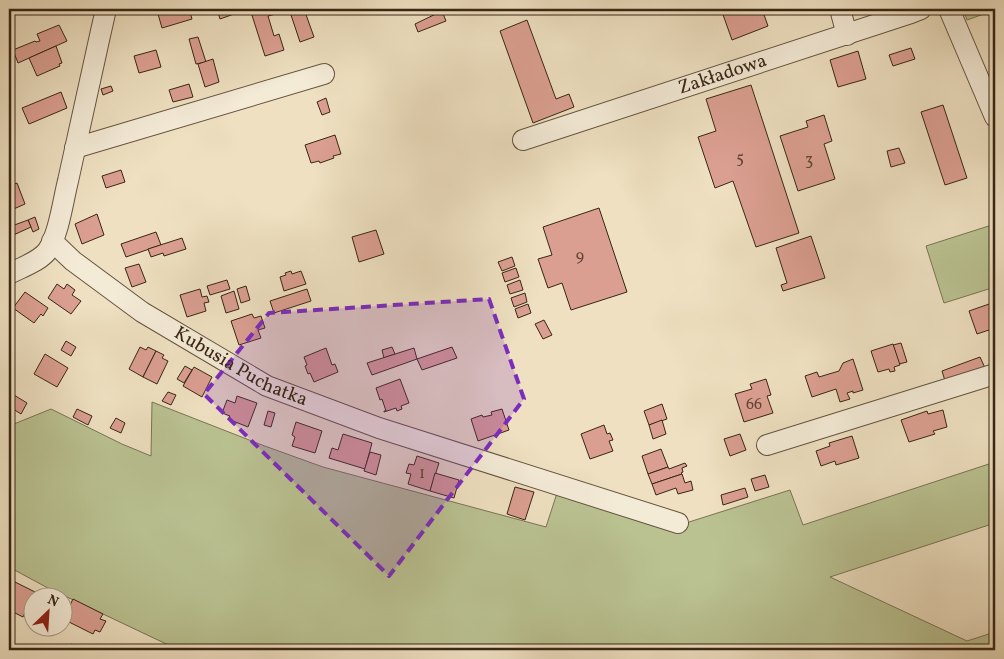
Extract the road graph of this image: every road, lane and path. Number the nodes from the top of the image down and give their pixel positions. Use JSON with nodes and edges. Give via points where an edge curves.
{"nodes":[{"id":1,"x":106,"y":9,"type":"edge"},
{"id":2,"x":840,"y":9,"type":"edge"},
{"id":3,"x":921,"y":9,"type":"edge"},
{"id":4,"x":949,"y":9,"type":"edge"},
{"id":5,"x":847,"y":35,"type":"junction"},
{"id":6,"x":324,"y":74,"type":"dead end"},
{"id":7,"x":995,"y":117,"type":"edge"},
{"id":8,"x":523,"y":140,"type":"dead end"},
{"id":9,"x":75,"y":148,"type":"junction"},
{"id":10,"x":52,"y":241,"type":"junction"},
{"id":11,"x":9,"y":274,"type":"edge"},
{"id":12,"x":995,"y":374,"type":"edge"},
{"id":13,"x":767,"y":445,"type":"dead end"},
{"id":14,"x":678,"y":524,"type":"dead end"}],
"edges":[{"from":1,"to":9,"type":"street"},
{"from":2,"to":5,"type":"street"},
{"from":3,"to":5,"type":"street","name":"Zakładowa"},
{"from":4,"to":7,"type":"street"},
{"from":5,"to":8,"type":"street","name":"Zakładowa"},
{"from":6,"to":9,"type":"street"},
{"from":9,"to":10,"type":"street"},
{"from":10,"to":11,"type":"street","via":[[41,257]]},
{"from":10,"to":14,"type":"street","name":"Kubusia Puchatka","via":[[73,261],[142,312],[268,386],[379,428]]},
{"from":12,"to":13,"type":"street"}]}
